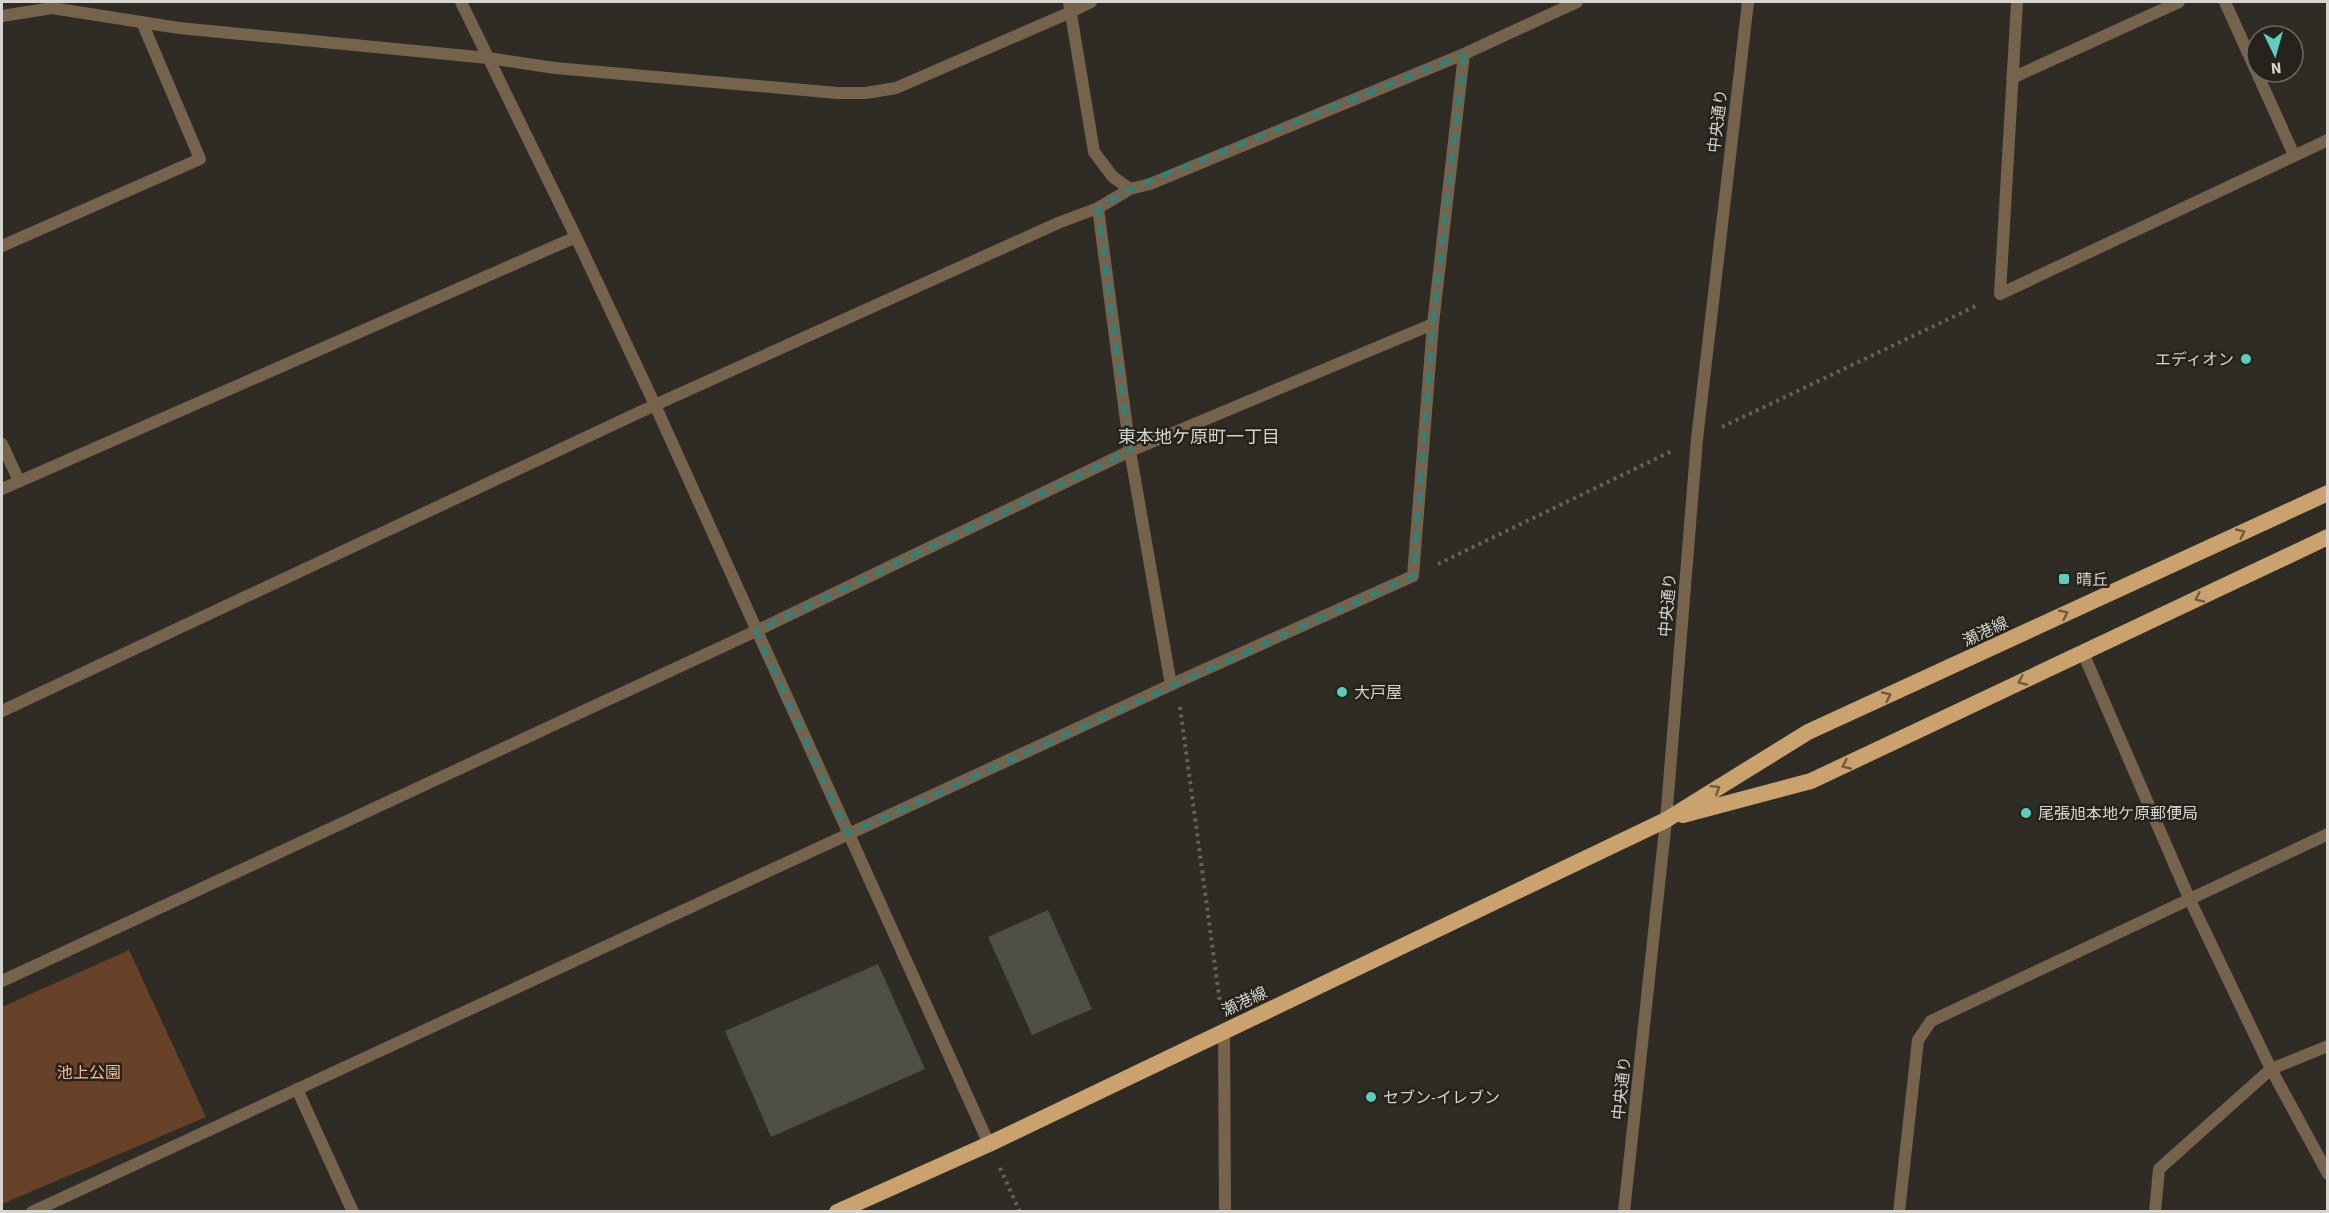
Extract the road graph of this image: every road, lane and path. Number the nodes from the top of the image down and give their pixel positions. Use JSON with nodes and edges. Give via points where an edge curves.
{"nodes":[{"id":1,"x":461,"y":2,"type":"edge"},
{"id":2,"x":1091,"y":2,"type":"edge"},
{"id":3,"x":1577,"y":2,"type":"edge"},
{"id":4,"x":1748,"y":2,"type":"edge"},
{"id":5,"x":2017,"y":2,"type":"edge"},
{"id":6,"x":2179,"y":2,"type":"edge"},
{"id":7,"x":2225,"y":2,"type":"edge"},
{"id":8,"x":50,"y":5,"type":"edge"},
{"id":9,"x":1070,"y":7,"type":"edge"},
{"id":10,"x":2,"y":16,"type":"edge"},
{"id":11,"x":142,"y":22,"type":"junction"},
{"id":12,"x":1464,"y":54,"type":"junction"},
{"id":13,"x":488,"y":58,"type":"junction"},
{"id":14,"x":2012,"y":78,"type":"junction"},
{"id":15,"x":2328,"y":140,"type":"edge"},
{"id":16,"x":2294,"y":155,"type":"junction"},
{"id":17,"x":1130,"y":189,"type":"junction"},
{"id":18,"x":1098,"y":208,"type":"junction"},
{"id":19,"x":576,"y":237,"type":"junction"},
{"id":20,"x":2,"y":246,"type":"edge"},
{"id":21,"x":2000,"y":294,"type":"junction"},
{"id":22,"x":1433,"y":324,"type":"junction"},
{"id":23,"x":655,"y":405,"type":"junction"},
{"id":24,"x":1697,"y":439,"type":"junction"},
{"id":25,"x":2,"y":444,"type":"edge"},
{"id":26,"x":1130,"y":451,"type":"junction"},
{"id":27,"x":19,"y":481,"type":"junction"},
{"id":28,"x":2,"y":489,"type":"edge"},
{"id":29,"x":2328,"y":493,"type":"edge"},
{"id":30,"x":2328,"y":537,"type":"edge"},
{"id":31,"x":1413,"y":576,"type":"junction"},
{"id":32,"x":756,"y":631,"type":"junction"},
{"id":33,"x":2083,"y":652,"type":"junction"},
{"id":34,"x":1174,"y":683,"type":"junction"},
{"id":35,"x":2,"y":711,"type":"edge"},
{"id":36,"x":1666,"y":820,"type":"junction"},
{"id":37,"x":848,"y":834,"type":"junction"},
{"id":38,"x":2328,"y":834,"type":"edge"},
{"id":39,"x":2190,"y":898,"type":"junction"},
{"id":40,"x":2,"y":981,"type":"edge"},
{"id":41,"x":1224,"y":1031,"type":"junction"},
{"id":42,"x":2328,"y":1046,"type":"edge"},
{"id":43,"x":2271,"y":1068,"type":"junction"},
{"id":44,"x":297,"y":1089,"type":"junction"},
{"id":45,"x":990,"y":1144,"type":"junction"},
{"id":46,"x":2328,"y":1174,"type":"edge"},
{"id":47,"x":33,"y":1212,"type":"edge"},
{"id":48,"x":353,"y":1212,"type":"edge"},
{"id":49,"x":837,"y":1212,"type":"edge"},
{"id":50,"x":1020,"y":1212,"type":"edge"},
{"id":51,"x":1225,"y":1212,"type":"edge"},
{"id":52,"x":1624,"y":1212,"type":"edge"},
{"id":53,"x":1899,"y":1212,"type":"edge"},
{"id":54,"x":2155,"y":1212,"type":"edge"}],
"edges":[{"from":1,"to":13,"type":"street"},
{"from":2,"to":9,"type":"street"},
{"from":3,"to":12,"type":"street"},
{"from":4,"to":24,"type":"street","name":"中央通り"},
{"from":5,"to":14,"type":"street"},
{"from":6,"to":14,"type":"street"},
{"from":7,"to":16,"type":"street"},
{"from":8,"to":10,"type":"street"},
{"from":8,"to":11,"type":"street"},
{"from":9,"to":13,"type":"street","via":[[896,88],[867,93],[555,68]]},
{"from":9,"to":17,"type":"street","via":[[1094,152],[1113,177]]},
{"from":11,"to":13,"type":"street"},
{"from":11,"to":20,"type":"street","via":[[200,159]]},
{"from":12,"to":17,"type":"street"},
{"from":12,"to":22,"type":"street"},
{"from":13,"to":19,"type":"street"},
{"from":14,"to":21,"type":"street"},
{"from":15,"to":16,"type":"street"},
{"from":16,"to":21,"type":"street"},
{"from":17,"to":18,"type":"street"},
{"from":18,"to":23,"type":"street"},
{"from":18,"to":26,"type":"street"},
{"from":19,"to":23,"type":"street"},
{"from":19,"to":27,"type":"street"},
{"from":21,"to":24,"type":"path"},
{"from":22,"to":26,"type":"street"},
{"from":22,"to":31,"type":"street"},
{"from":23,"to":32,"type":"street"},
{"from":23,"to":35,"type":"street"},
{"from":24,"to":31,"type":"path"},
{"from":24,"to":36,"type":"street","name":"中央通り"},
{"from":25,"to":27,"type":"street"},
{"from":26,"to":32,"type":"street"},
{"from":26,"to":34,"type":"street"},
{"from":27,"to":28,"type":"street"},
{"from":36,"to":29,"type":"highway","name":"瀬港線","one_way":true,"via":[[1808,732]]},
{"from":30,"to":33,"type":"highway","name":"瀬港線","one_way":true},
{"from":31,"to":34,"type":"street"},
{"from":32,"to":37,"type":"street"},
{"from":32,"to":40,"type":"street"},
{"from":33,"to":36,"type":"highway","name":"瀬港線","one_way":true,"via":[[1812,781]]},
{"from":33,"to":39,"type":"street"},
{"from":34,"to":37,"type":"street"},
{"from":34,"to":41,"type":"path"},
{"from":36,"to":41,"type":"highway","name":"瀬港線"},
{"from":36,"to":52,"type":"street","name":"中央通り"},
{"from":37,"to":44,"type":"street"},
{"from":37,"to":45,"type":"street"},
{"from":38,"to":39,"type":"street"},
{"from":39,"to":43,"type":"street"},
{"from":39,"to":53,"type":"street","via":[[1931,1021],[1918,1040]]},
{"from":41,"to":45,"type":"highway","name":"瀬港線"},
{"from":41,"to":51,"type":"street"},
{"from":42,"to":43,"type":"street"},
{"from":43,"to":46,"type":"street"},
{"from":43,"to":54,"type":"street","via":[[2158,1169]]},
{"from":44,"to":47,"type":"street"},
{"from":44,"to":48,"type":"street"},
{"from":45,"to":49,"type":"highway","name":"瀬港線"},
{"from":45,"to":50,"type":"path"}]}
